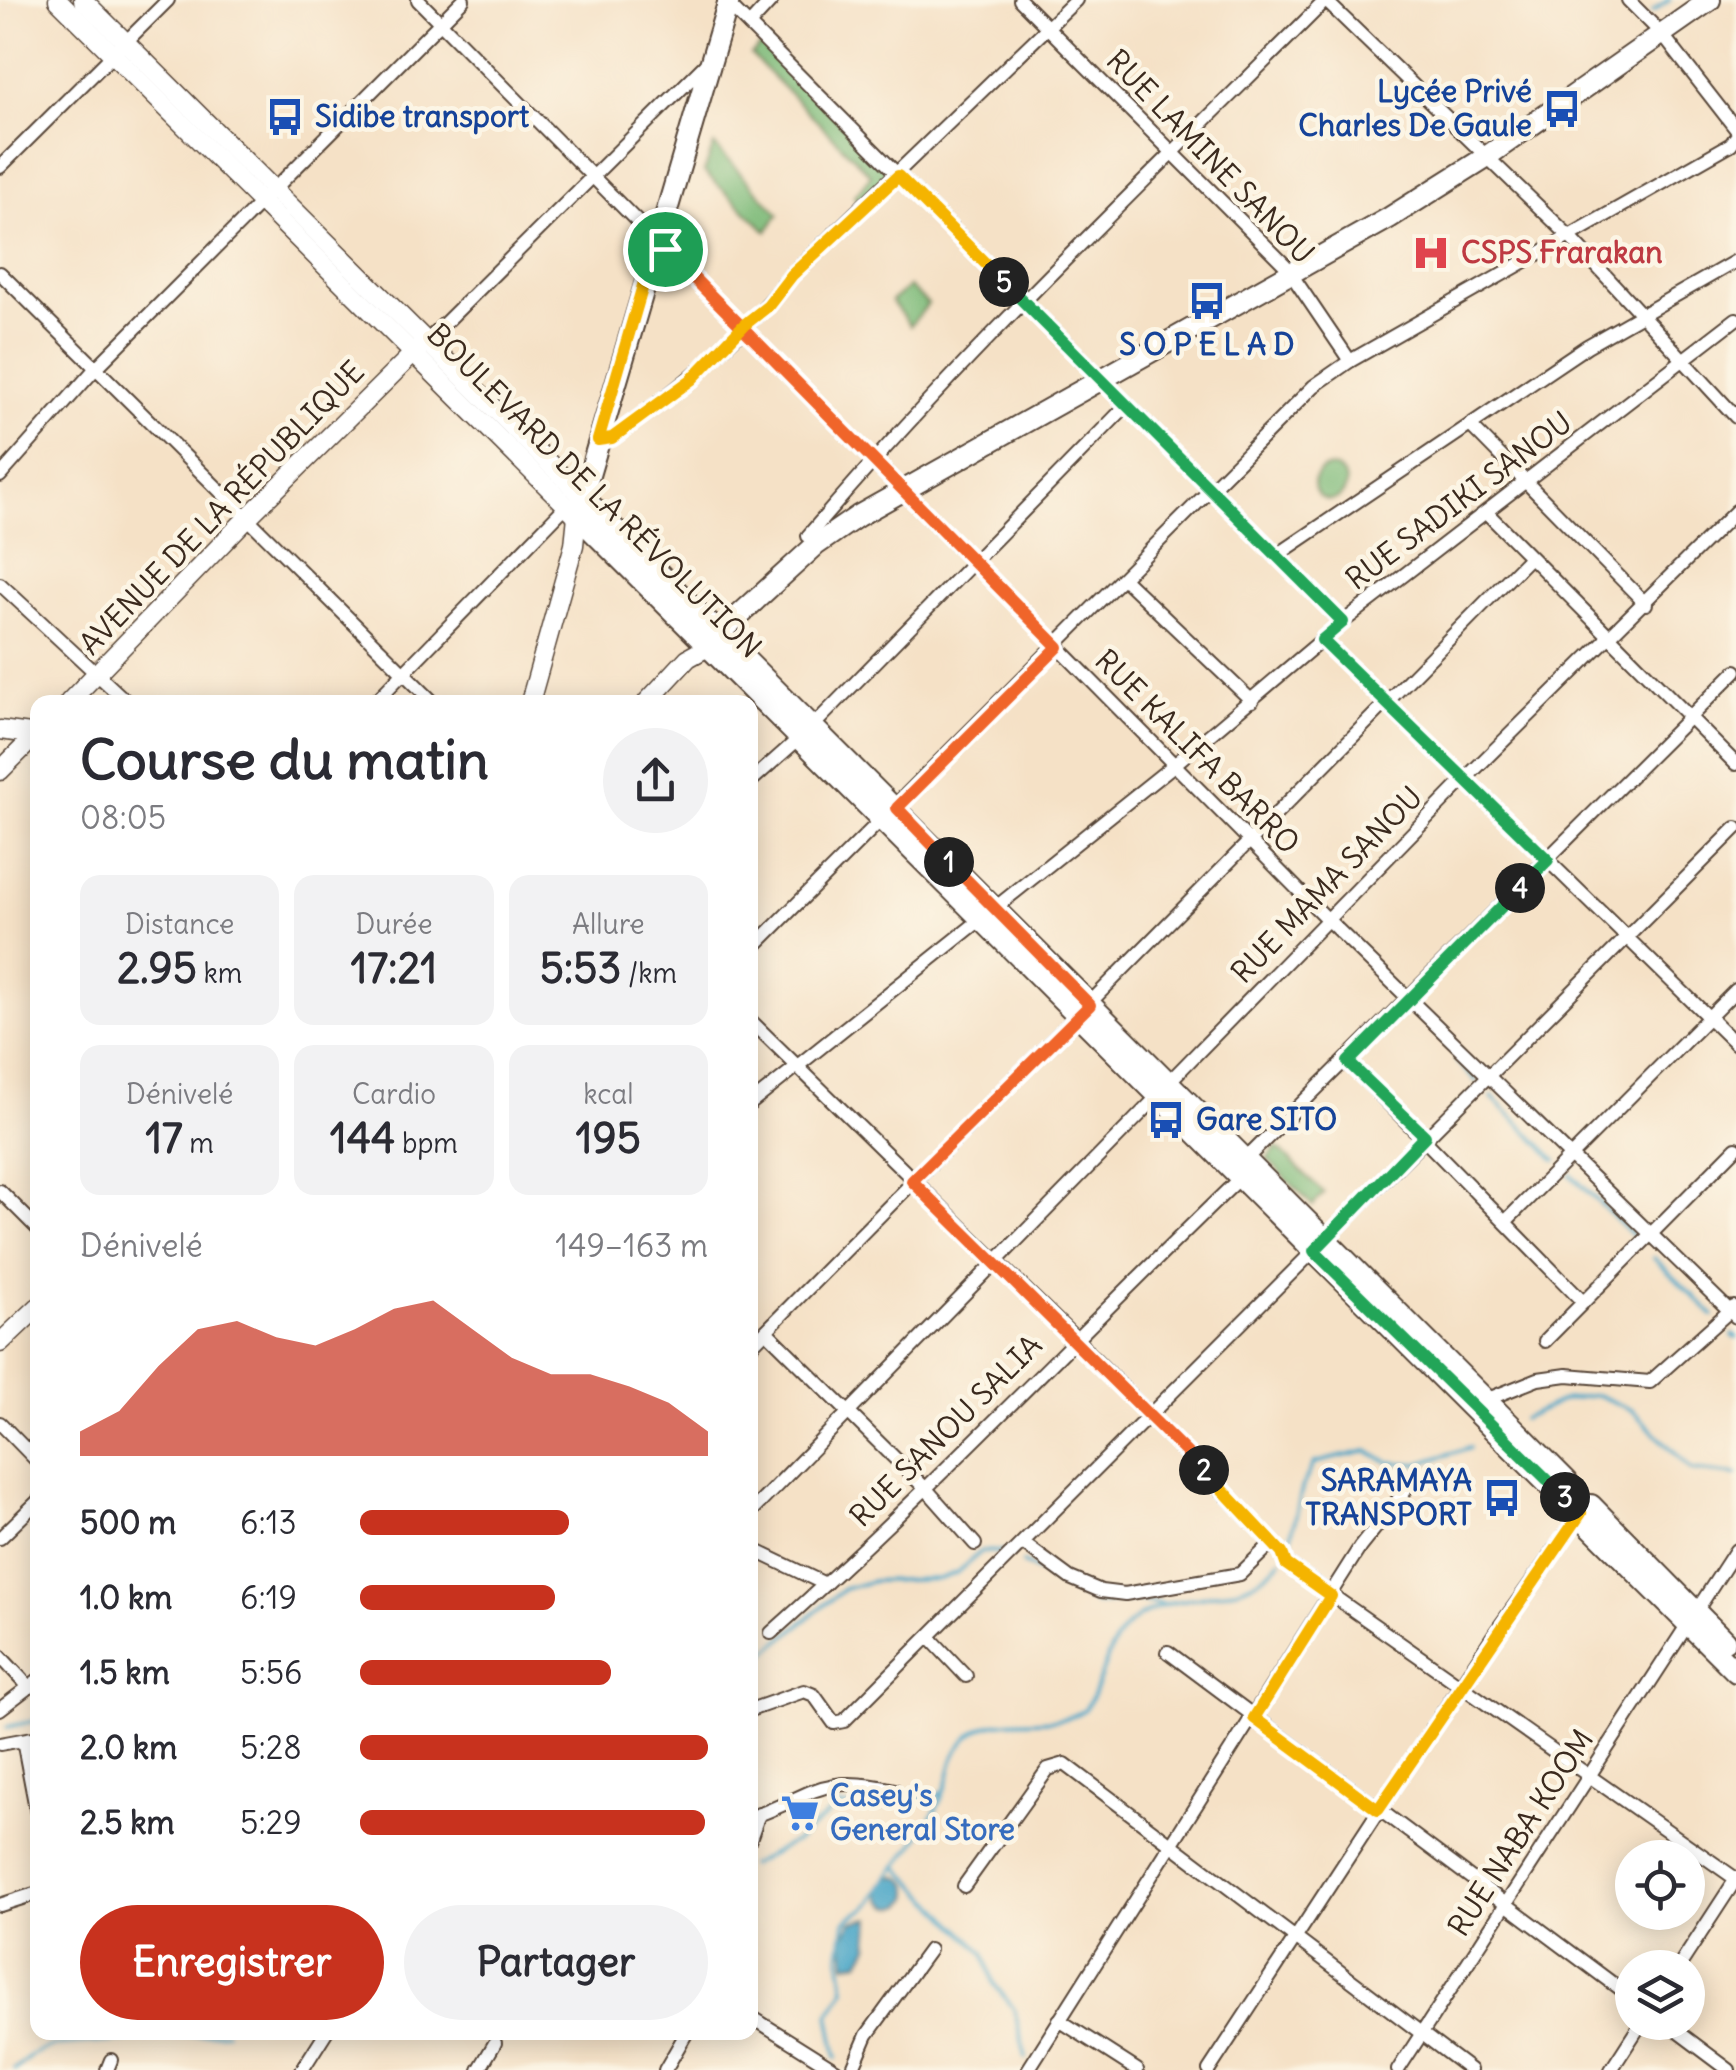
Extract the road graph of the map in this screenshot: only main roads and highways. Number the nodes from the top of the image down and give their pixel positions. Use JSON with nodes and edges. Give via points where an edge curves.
{"nodes":[{"id":1,"x":58,"y":0,"type":"edge"},
{"id":2,"x":83,"y":0,"type":"edge"},
{"id":3,"x":1691,"y":0,"type":"edge"},
{"id":4,"x":1710,"y":0,"type":"edge"},
{"id":5,"x":734,"y":7,"type":"edge"},
{"id":6,"x":1658,"y":30,"type":"junction"},
{"id":7,"x":119,"y":49,"type":"junction"},
{"id":8,"x":420,"y":347,"type":"junction"},
{"id":9,"x":897,"y":487,"type":"junction"},
{"id":10,"x":581,"y":510,"type":"junction"},
{"id":11,"x":704,"y":640,"type":"junction"},
{"id":12,"x":77,"y":695,"type":"edge"},
{"id":13,"x":532,"y":695,"type":"edge"},
{"id":14,"x":653,"y":695,"type":"edge"},
{"id":15,"x":0,"y":730,"type":"edge"},
{"id":16,"x":30,"y":739,"type":"edge"},
{"id":17,"x":30,"y":741,"type":"edge"},
{"id":18,"x":30,"y":744,"type":"edge"},
{"id":19,"x":0,"y":745,"type":"edge"},
{"id":20,"x":0,"y":771,"type":"edge"},
{"id":21,"x":30,"y":1315,"type":"edge"},
{"id":22,"x":0,"y":1343,"type":"edge"},
{"id":23,"x":1480,"y":1402,"type":"junction"},
{"id":24,"x":1691,"y":1617,"type":"junction"},
{"id":25,"x":1736,"y":1652,"type":"edge"},
{"id":26,"x":1736,"y":1672,"type":"edge"}],
"edges":[{"from":1,"to":7,"type":"main road","name":"BOULEVARD DE LA RÉVOLUTION"},
{"from":2,"to":7,"type":"main road","name":"BOULEVARD DE LA RÉVOLUTION"},
{"from":3,"to":6,"type":"main road"},
{"from":4,"to":6,"type":"main road"},
{"from":5,"to":10,"type":"main road"},
{"from":6,"to":9,"type":"main road","via":[[1482,153],[1289,270]]},
{"from":7,"to":8,"type":"main road","name":"BOULEVARD DE LA RÉVOLUTION"},
{"from":8,"to":10,"type":"main road","name":"BOULEVARD DE LA RÉVOLUTION"},
{"from":8,"to":12,"type":"main road","name":"AVENUE DE LA RÉPUBLIQUE"},
{"from":9,"to":11,"type":"main road"},
{"from":9,"to":11,"type":"main road","via":[[808,536]]},
{"from":10,"to":11,"type":"main road","name":"BOULEVARD DE LA RÉVOLUTION"},
{"from":10,"to":13,"type":"main road"},
{"from":11,"to":14,"type":"main road"},
{"from":11,"to":23,"type":"main road","name":"BOULEVARD DE LA RÉVOLUTION","via":[[890,815]]},
{"from":15,"to":16,"type":"main road"},
{"from":17,"to":19,"type":"main road"},
{"from":18,"to":20,"type":"main road"},
{"from":21,"to":22,"type":"main road"},
{"from":23,"to":24,"type":"main road"},
{"from":23,"to":24,"type":"main road","via":[[1581,1513]]},
{"from":24,"to":25,"type":"main road"},
{"from":24,"to":26,"type":"main road"}]}
